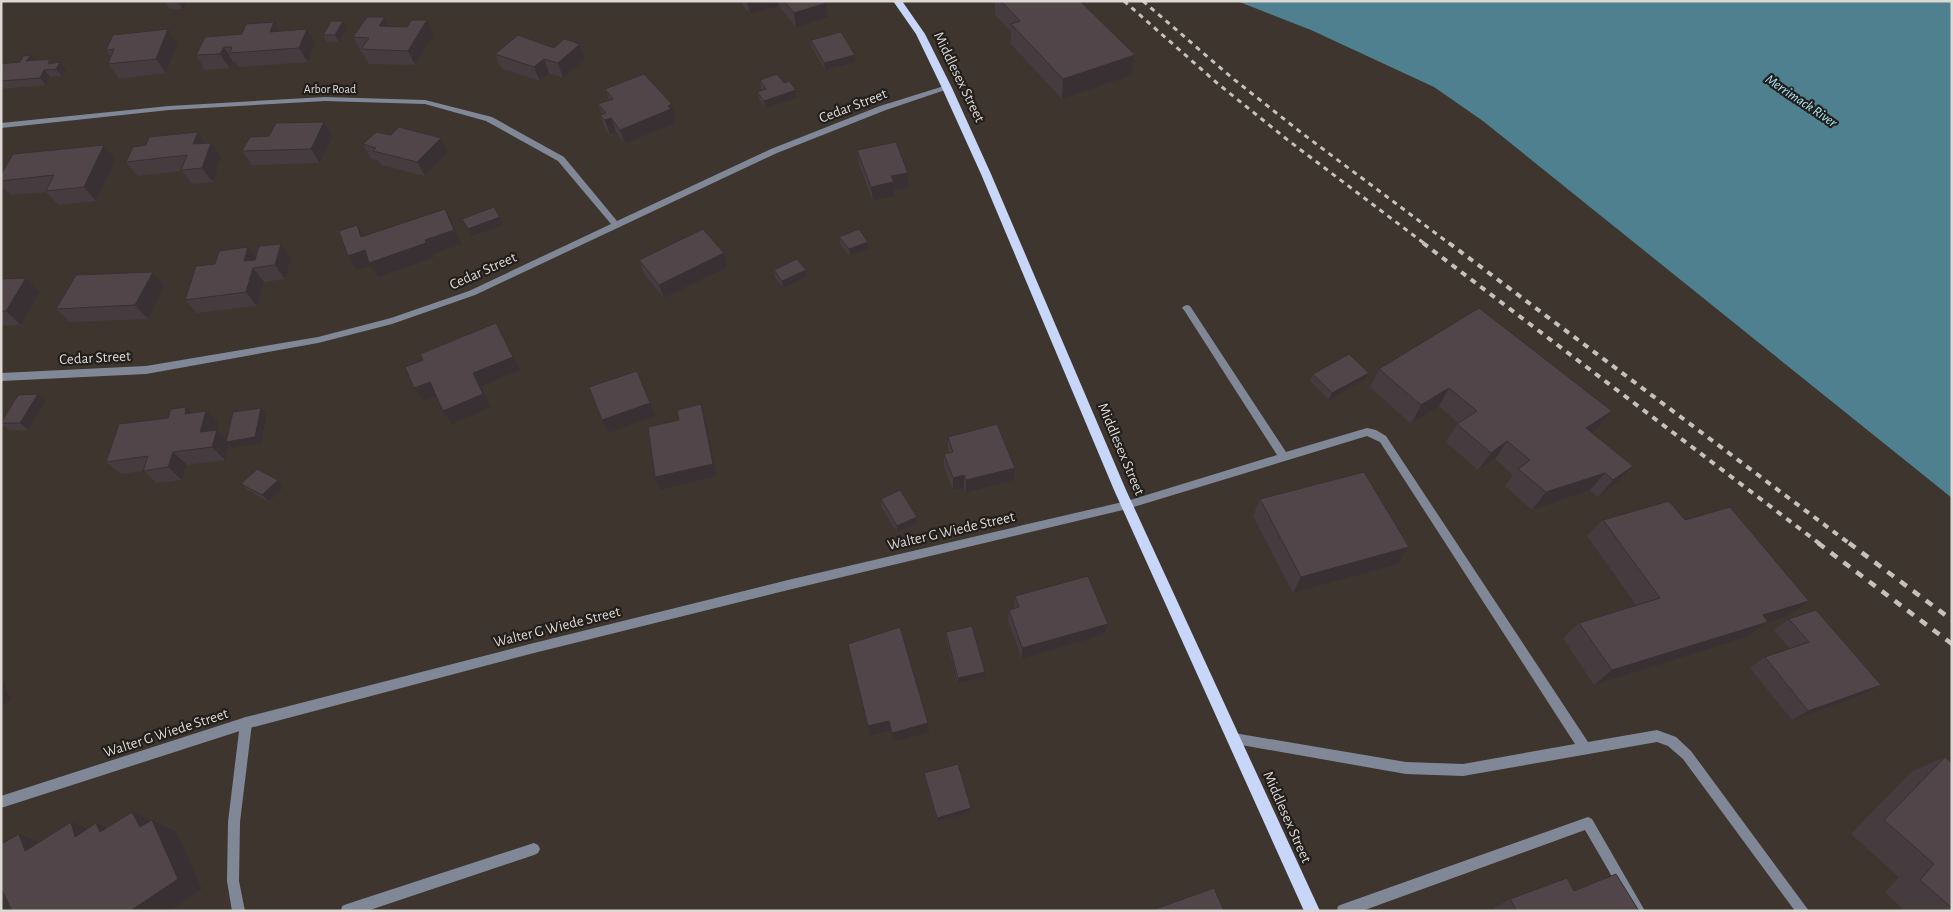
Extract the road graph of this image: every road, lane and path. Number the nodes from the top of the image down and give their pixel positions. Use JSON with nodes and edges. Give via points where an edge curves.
{"nodes":[{"id":1,"x":897,"y":1,"type":"edge"},
{"id":2,"x":948,"y":88,"type":"junction"},
{"id":3,"x":1,"y":126,"type":"edge"},
{"id":4,"x":616,"y":225,"type":"junction"},
{"id":5,"x":1187,"y":308,"type":"dead end"},
{"id":6,"x":1,"y":377,"type":"edge"},
{"id":7,"x":1284,"y":457,"type":"junction"},
{"id":8,"x":1127,"y":504,"type":"junction"},
{"id":9,"x":246,"y":723,"type":"junction"},
{"id":10,"x":1234,"y":739,"type":"junction"},
{"id":11,"x":1585,"y":749,"type":"junction"},
{"id":12,"x":1,"y":802,"type":"edge"},
{"id":13,"x":534,"y":849,"type":"dead end"},
{"id":14,"x":239,"y":911,"type":"edge"},
{"id":15,"x":346,"y":911,"type":"edge"},
{"id":16,"x":1312,"y":911,"type":"edge"},
{"id":17,"x":1343,"y":911,"type":"edge"},
{"id":18,"x":1639,"y":911,"type":"edge"},
{"id":19,"x":1802,"y":911,"type":"edge"}],
"edges":[{"from":1,"to":2,"type":"main road","name":"Middlesex Street","via":[[920,34]]},
{"from":2,"to":4,"type":"street","name":"Cedar Street","via":[[883,108],[774,152]]},
{"from":2,"to":8,"type":"main road","name":"Middlesex Street"},
{"from":3,"to":4,"type":"street","name":"Arbor Road","via":[[169,108],[325,98],[425,102],[489,119],[562,159]]},
{"from":4,"to":6,"type":"street","name":"Cedar Street","via":[[472,293],[392,321],[318,340],[146,370]]},
{"from":5,"to":7,"type":"street"},
{"from":7,"to":8,"type":"street","name":"Walter G Wiede Street"},
{"from":7,"to":11,"type":"street","name":"Walter G Wiede Street","via":[[1367,432],[1383,439]]},
{"from":8,"to":9,"type":"street","name":"Walter G Wiede Street","via":[[778,587]]},
{"from":8,"to":10,"type":"main road","name":"Middlesex Street"},
{"from":9,"to":12,"type":"street","name":"Walter G Wiede Street"},
{"from":9,"to":14,"type":"street","via":[[234,822],[233,881]]},
{"from":10,"to":11,"type":"street","via":[[1406,768],[1463,770]]},
{"from":10,"to":16,"type":"main road","name":"Middlesex Street"},
{"from":11,"to":19,"type":"street","via":[[1657,736],[1672,741],[1687,755]]},
{"from":13,"to":15,"type":"street"},
{"from":17,"to":18,"type":"street","via":[[1588,824]]}]}
